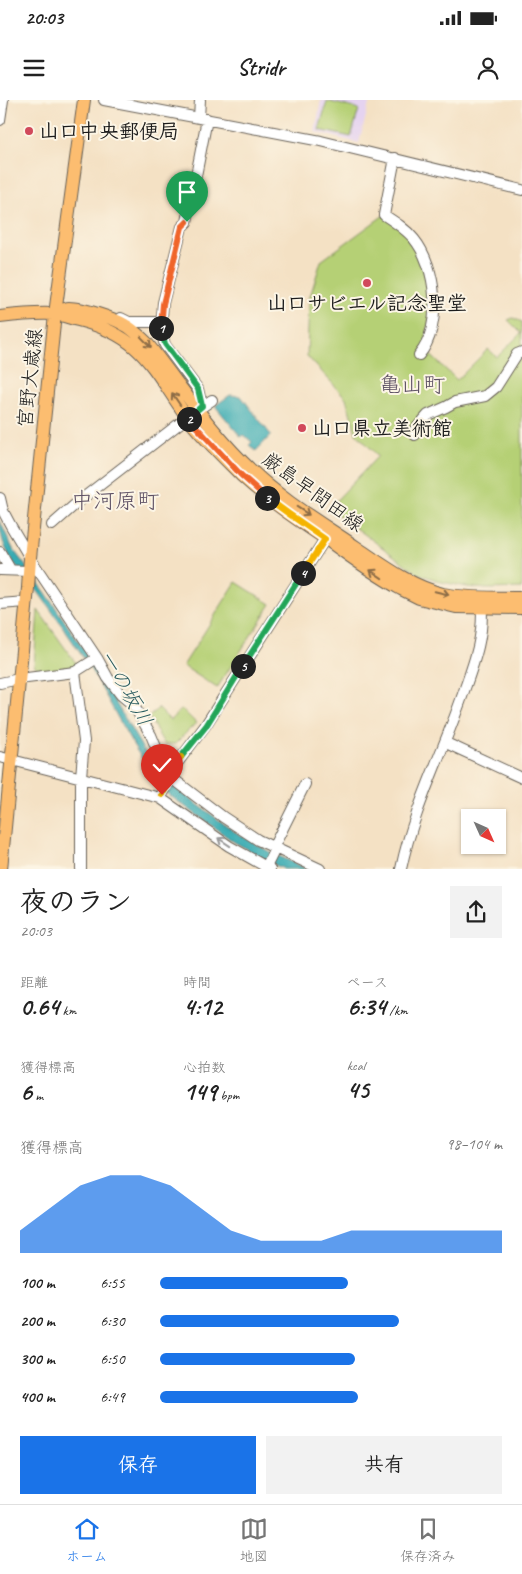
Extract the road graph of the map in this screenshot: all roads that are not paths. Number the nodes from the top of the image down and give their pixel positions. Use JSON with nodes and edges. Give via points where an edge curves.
{"nodes":[{"id":1,"x":3,"y":100,"type":"edge"},
{"id":2,"x":84,"y":100,"type":"edge"},
{"id":3,"x":104,"y":100,"type":"edge"},
{"id":4,"x":200,"y":100,"type":"edge"},
{"id":5,"x":203,"y":118,"type":"junction"},
{"id":6,"x":0,"y":120,"type":"edge"},
{"id":7,"x":395,"y":158,"type":"junction"},
{"id":8,"x":522,"y":190,"type":"edge"},
{"id":9,"x":55,"y":314,"type":"junction"},
{"id":10,"x":0,"y":316,"type":"edge"},
{"id":11,"x":103,"y":316,"type":"junction"},
{"id":12,"x":162,"y":322,"type":"junction"},
{"id":13,"x":522,"y":352,"type":"edge"},
{"id":14,"x":419,"y":356,"type":"dead end"},
{"id":15,"x":212,"y":400,"type":"dead end"},
{"id":16,"x":195,"y":411,"type":"junction"},
{"id":17,"x":415,"y":435,"type":"dead end"},
{"id":18,"x":0,"y":498,"type":"edge"},
{"id":19,"x":52,"y":525,"type":"dead end"},
{"id":20,"x":325,"y":539,"type":"junction"},
{"id":21,"x":0,"y":552,"type":"edge"},
{"id":22,"x":19,"y":570,"type":"edge"},
{"id":23,"x":522,"y":598,"type":"edge"},
{"id":24,"x":26,"y":602,"type":"junction"},
{"id":25,"x":481,"y":603,"type":"junction"},
{"id":26,"x":0,"y":604,"type":"edge"},
{"id":27,"x":522,"y":608,"type":"edge"},
{"id":28,"x":96,"y":659,"type":"junction"},
{"id":29,"x":79,"y":670,"type":"junction"},
{"id":30,"x":19,"y":679,"type":"junction"},
{"id":31,"x":0,"y":683,"type":"edge"},
{"id":32,"x":446,"y":743,"type":"junction"},
{"id":33,"x":6,"y":759,"type":"edge"},
{"id":34,"x":81,"y":777,"type":"junction"},
{"id":35,"x":170,"y":778,"type":"junction"},
{"id":36,"x":522,"y":778,"type":"edge"},
{"id":37,"x":306,"y":784,"type":"dead end"},
{"id":38,"x":161,"y":796,"type":"junction"},
{"id":39,"x":274,"y":849,"type":"junction"},
{"id":40,"x":267,"y":868,"type":"edge"},
{"id":41,"x":1,"y":869,"type":"edge"},
{"id":42,"x":81,"y":869,"type":"edge"},
{"id":43,"x":320,"y":869,"type":"edge"},
{"id":44,"x":401,"y":869,"type":"edge"}],
"edges":[{"from":1,"to":6,"type":"street"},
{"from":2,"to":9,"type":"main road","name":"宮野大歳線"},
{"from":3,"to":5,"type":"street"},
{"from":4,"to":5,"type":"street"},
{"from":5,"to":7,"type":"street"},
{"from":5,"to":12,"type":"street","via":[[187,222],[182,227],[163,304]]},
{"from":7,"to":8,"type":"street"},
{"from":7,"to":14,"type":"street","via":[[384,215],[406,230],[415,241],[427,262],[434,299],[433,322],[425,348]]},
{"from":9,"to":10,"type":"main road"},
{"from":9,"to":11,"type":"main road","name":"厳島早間田線","via":[[68,308]]},
{"from":16,"to":9,"type":"main road","name":"厳島早間田線","one_way":true,"via":[[130,342],[95,324]]},
{"from":9,"to":22,"type":"main road","name":"宮野大歳線"},
{"from":11,"to":12,"type":"street","via":[[115,315],[129,322]]},
{"from":11,"to":16,"type":"main road","name":"厳島早間田線","one_way":true,"via":[[124,324],[146,342],[172,374]]},
{"from":12,"to":16,"type":"street","via":[[165,344],[198,389]]},
{"from":13,"to":17,"type":"street","via":[[517,354],[496,387],[485,396],[455,402],[428,415]]},
{"from":15,"to":16,"type":"street"},
{"from":16,"to":19,"type":"street"},
{"from":16,"to":20,"type":"main road","name":"厳島早間田線","via":[[215,448],[265,496]]},
{"from":16,"to":25,"type":"main road","name":"厳島早間田線","one_way":true,"via":[[252,472],[296,507],[421,587]]},
{"from":18,"to":22,"type":"street","via":[[11,526]]},
{"from":25,"to":20,"type":"main road","name":"厳島早間田線","one_way":true,"via":[[456,607],[419,598],[385,580]]},
{"from":20,"to":35,"type":"street"},
{"from":21,"to":22,"type":"street"},
{"from":22,"to":24,"type":"main road","name":"宮野大歳線"},
{"from":22,"to":28,"type":"street"},
{"from":23,"to":25,"type":"main road","name":"厳島早間田線"},
{"from":24,"to":26,"type":"street"},
{"from":24,"to":30,"type":"main road","name":"宮野大歳線"},
{"from":25,"to":27,"type":"main road","name":"厳島早間田線"},
{"from":25,"to":32,"type":"street","via":[[477,651]]},
{"from":28,"to":29,"type":"street"},
{"from":28,"to":35,"type":"street","via":[[121,695],[134,706]]},
{"from":29,"to":30,"type":"street"},
{"from":29,"to":34,"type":"street","via":[[84,741]]},
{"from":30,"to":31,"type":"street"},
{"from":30,"to":33,"type":"main road","name":"宮野大歳線"},
{"from":32,"to":36,"type":"street"},
{"from":32,"to":44,"type":"street","via":[[419,806]]},
{"from":33,"to":34,"type":"street"},
{"from":33,"to":41,"type":"main road","name":"宮野大歳線"},
{"from":34,"to":38,"type":"street"},
{"from":34,"to":42,"type":"street"},
{"from":35,"to":38,"type":"street"},
{"from":35,"to":39,"type":"street"},
{"from":37,"to":39,"type":"street"},
{"from":40,"to":38,"type":"street","one_way":true,"via":[[229,846]]},
{"from":39,"to":40,"type":"street"},
{"from":39,"to":43,"type":"street"}]}
